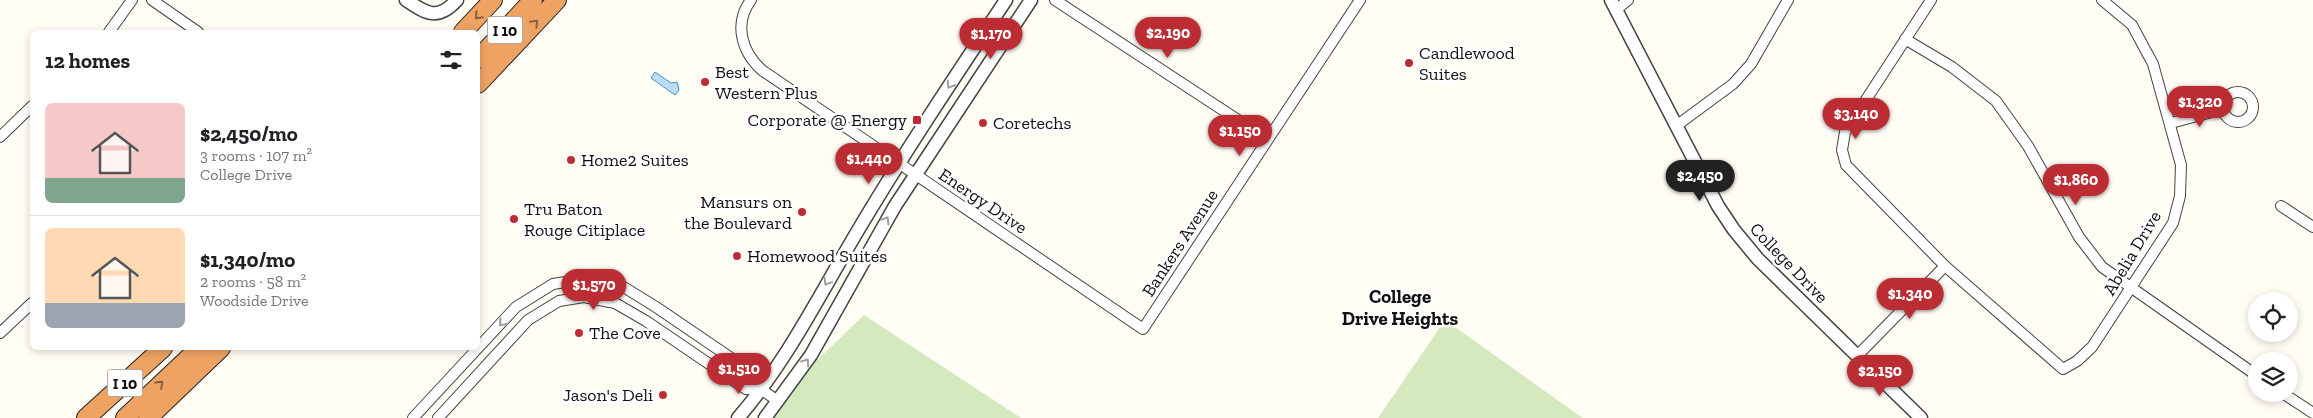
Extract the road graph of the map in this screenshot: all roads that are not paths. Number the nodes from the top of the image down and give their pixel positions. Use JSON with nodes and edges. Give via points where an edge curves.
{"nodes":[{"id":1,"x":132,"y":0,"type":"edge"},
{"id":2,"x":152,"y":0,"type":"edge"},
{"id":3,"x":406,"y":0,"type":"edge"},
{"id":4,"x":457,"y":0,"type":"edge"},
{"id":5,"x":493,"y":0,"type":"edge"},
{"id":6,"x":533,"y":0,"type":"edge"},
{"id":7,"x":557,"y":0,"type":"edge"},
{"id":8,"x":751,"y":0,"type":"edge"},
{"id":9,"x":1006,"y":0,"type":"edge"},
{"id":10,"x":1031,"y":0,"type":"edge"},
{"id":11,"x":1055,"y":0,"type":"edge"},
{"id":12,"x":1360,"y":0,"type":"edge"},
{"id":13,"x":1628,"y":0,"type":"edge"},
{"id":14,"x":1788,"y":0,"type":"edge"},
{"id":15,"x":1931,"y":0,"type":"edge"},
{"id":16,"x":2102,"y":0,"type":"edge"},
{"id":17,"x":1613,"y":5,"type":"edge"},
{"id":18,"x":110,"y":30,"type":"edge"},
{"id":19,"x":195,"y":30,"type":"edge"},
{"id":20,"x":464,"y":30,"type":"edge"},
{"id":21,"x":1905,"y":39,"type":"junction"},
{"id":22,"x":971,"y":53,"type":"junction"},
{"id":23,"x":480,"y":57,"type":"edge"},
{"id":24,"x":977,"y":81,"type":"junction"},
{"id":25,"x":480,"y":82,"type":"edge"},
{"id":26,"x":30,"y":108,"type":"edge"},
{"id":27,"x":2223,"y":109,"type":"dead end"},
{"id":28,"x":2171,"y":123,"type":"junction"},
{"id":29,"x":1676,"y":126,"type":"junction"},
{"id":30,"x":0,"y":137,"type":"edge"},
{"id":31,"x":1267,"y":139,"type":"junction"},
{"id":32,"x":898,"y":164,"type":"junction"},
{"id":33,"x":915,"y":175,"type":"junction"},
{"id":34,"x":2281,"y":206,"type":"dead end"},
{"id":35,"x":2313,"y":227,"type":"edge"},
{"id":36,"x":1945,"y":266,"type":"junction"},
{"id":37,"x":598,"y":280,"type":"junction"},
{"id":38,"x":2131,"y":289,"type":"junction"},
{"id":39,"x":597,"y":298,"type":"junction"},
{"id":40,"x":523,"y":302,"type":"junction"},
{"id":41,"x":30,"y":305,"type":"edge"},
{"id":42,"x":534,"y":316,"type":"junction"},
{"id":43,"x":685,"y":327,"type":"junction"},
{"id":44,"x":1143,"y":329,"type":"joint"},
{"id":45,"x":0,"y":334,"type":"edge"},
{"id":46,"x":674,"y":341,"type":"junction"},
{"id":47,"x":480,"y":348,"type":"edge"},
{"id":48,"x":161,"y":350,"type":"edge"},
{"id":49,"x":196,"y":350,"type":"edge"},
{"id":50,"x":220,"y":350,"type":"edge"},
{"id":51,"x":478,"y":350,"type":"edge"},
{"id":52,"x":1857,"y":356,"type":"junction"},
{"id":53,"x":2248,"y":369,"type":"edge"},
{"id":54,"x":453,"y":377,"type":"junction"},
{"id":55,"x":466,"y":389,"type":"junction"},
{"id":56,"x":762,"y":390,"type":"junction"},
{"id":57,"x":778,"y":401,"type":"junction"},
{"id":58,"x":2296,"y":402,"type":"edge"},
{"id":59,"x":2313,"y":414,"type":"edge"},
{"id":60,"x":86,"y":418,"type":"edge"},
{"id":61,"x":125,"y":418,"type":"edge"},
{"id":62,"x":148,"y":418,"type":"edge"},
{"id":63,"x":413,"y":418,"type":"edge"},
{"id":64,"x":438,"y":418,"type":"edge"},
{"id":65,"x":738,"y":418,"type":"edge"},
{"id":66,"x":765,"y":418,"type":"edge"},
{"id":67,"x":1921,"y":418,"type":"edge"}],
"edges":[{"from":1,"to":18,"type":"street"},
{"from":2,"to":19,"type":"street"},
{"from":3,"to":4,"type":"street","via":[[436,14],[444,12]]},
{"from":5,"to":20,"type":"highway","number":"I 10","one_way":true},
{"from":6,"to":23,"type":"highway","number":"I 10"},
{"from":25,"to":7,"type":"highway","one_way":true},
{"from":8,"to":32,"type":"street","name":"Energy Drive","via":[[742,18],[742,39],[753,62]]},
{"from":9,"to":22,"type":"street"},
{"from":10,"to":24,"type":"street"},
{"from":11,"to":31,"type":"street"},
{"from":12,"to":31,"type":"street","name":"Bankers Avenue"},
{"from":13,"to":17,"type":"street"},
{"from":14,"to":29,"type":"street","via":[[1745,71],[1733,84]]},
{"from":15,"to":21,"type":"street"},
{"from":16,"to":28,"type":"street","name":"Abelia Drive","via":[[2132,25],[2153,64]]},
{"from":17,"to":29,"type":"street","name":"College Drive"},
{"from":21,"to":36,"type":"street","via":[[1845,132],[1842,150],[1846,165]]},
{"from":21,"to":38,"type":"street","via":[[1952,66],[1996,101],[2028,146],[2079,237],[2102,267]]},
{"from":22,"to":24,"type":"street","via":[[977,59]]},
{"from":22,"to":32,"type":"street","one_way":true},
{"from":24,"to":33,"type":"street"},
{"from":26,"to":30,"type":"street"},
{"from":27,"to":28,"type":"street"},
{"from":28,"to":38,"type":"street","name":"Abelia Drive","via":[[2181,165],[2180,196],[2172,223]]},
{"from":29,"to":52,"type":"street","name":"College Drive","via":[[1734,230],[1758,259]]},
{"from":31,"to":44,"type":"street","name":"Bankers Avenue"},
{"from":32,"to":33,"type":"street","name":"Energy Drive"},
{"from":32,"to":56,"type":"street","one_way":true,"via":[[819,295],[796,340]]},
{"from":33,"to":44,"type":"street","name":"Energy Drive"},
{"from":57,"to":33,"type":"street","one_way":true,"via":[[811,355],[868,251]]},
{"from":34,"to":35,"type":"street"},
{"from":36,"to":38,"type":"street","name":"Abelia Drive","via":[[2062,368],[2077,361],[2092,347]]},
{"from":36,"to":52,"type":"street"},
{"from":37,"to":39,"type":"street"},
{"from":37,"to":40,"type":"street","via":[[553,284]]},
{"from":37,"to":43,"type":"street","via":[[622,286]]},
{"from":38,"to":53,"type":"street"},
{"from":39,"to":42,"type":"street","via":[[559,301]]},
{"from":39,"to":46,"type":"street","via":[[615,303]]},
{"from":40,"to":42,"type":"street"},
{"from":40,"to":47,"type":"street","one_way":true},
{"from":41,"to":45,"type":"street"},
{"from":42,"to":55,"type":"street"},
{"from":43,"to":46,"type":"street"},
{"from":43,"to":56,"type":"street","via":[[753,373]]},
{"from":46,"to":56,"type":"street","via":[[746,389]]},
{"from":48,"to":60,"type":"highway","number":"I 10"},
{"from":61,"to":49,"type":"highway","number":"I 10","one_way":true},
{"from":50,"to":62,"type":"highway"},
{"from":51,"to":54,"type":"street","one_way":true},
{"from":52,"to":67,"type":"street","name":"College Drive"},
{"from":54,"to":55,"type":"street"},
{"from":54,"to":63,"type":"street"},
{"from":55,"to":64,"type":"street"},
{"from":56,"to":57,"type":"street"},
{"from":56,"to":65,"type":"street"},
{"from":57,"to":66,"type":"street"},
{"from":58,"to":59,"type":"street"}]}
